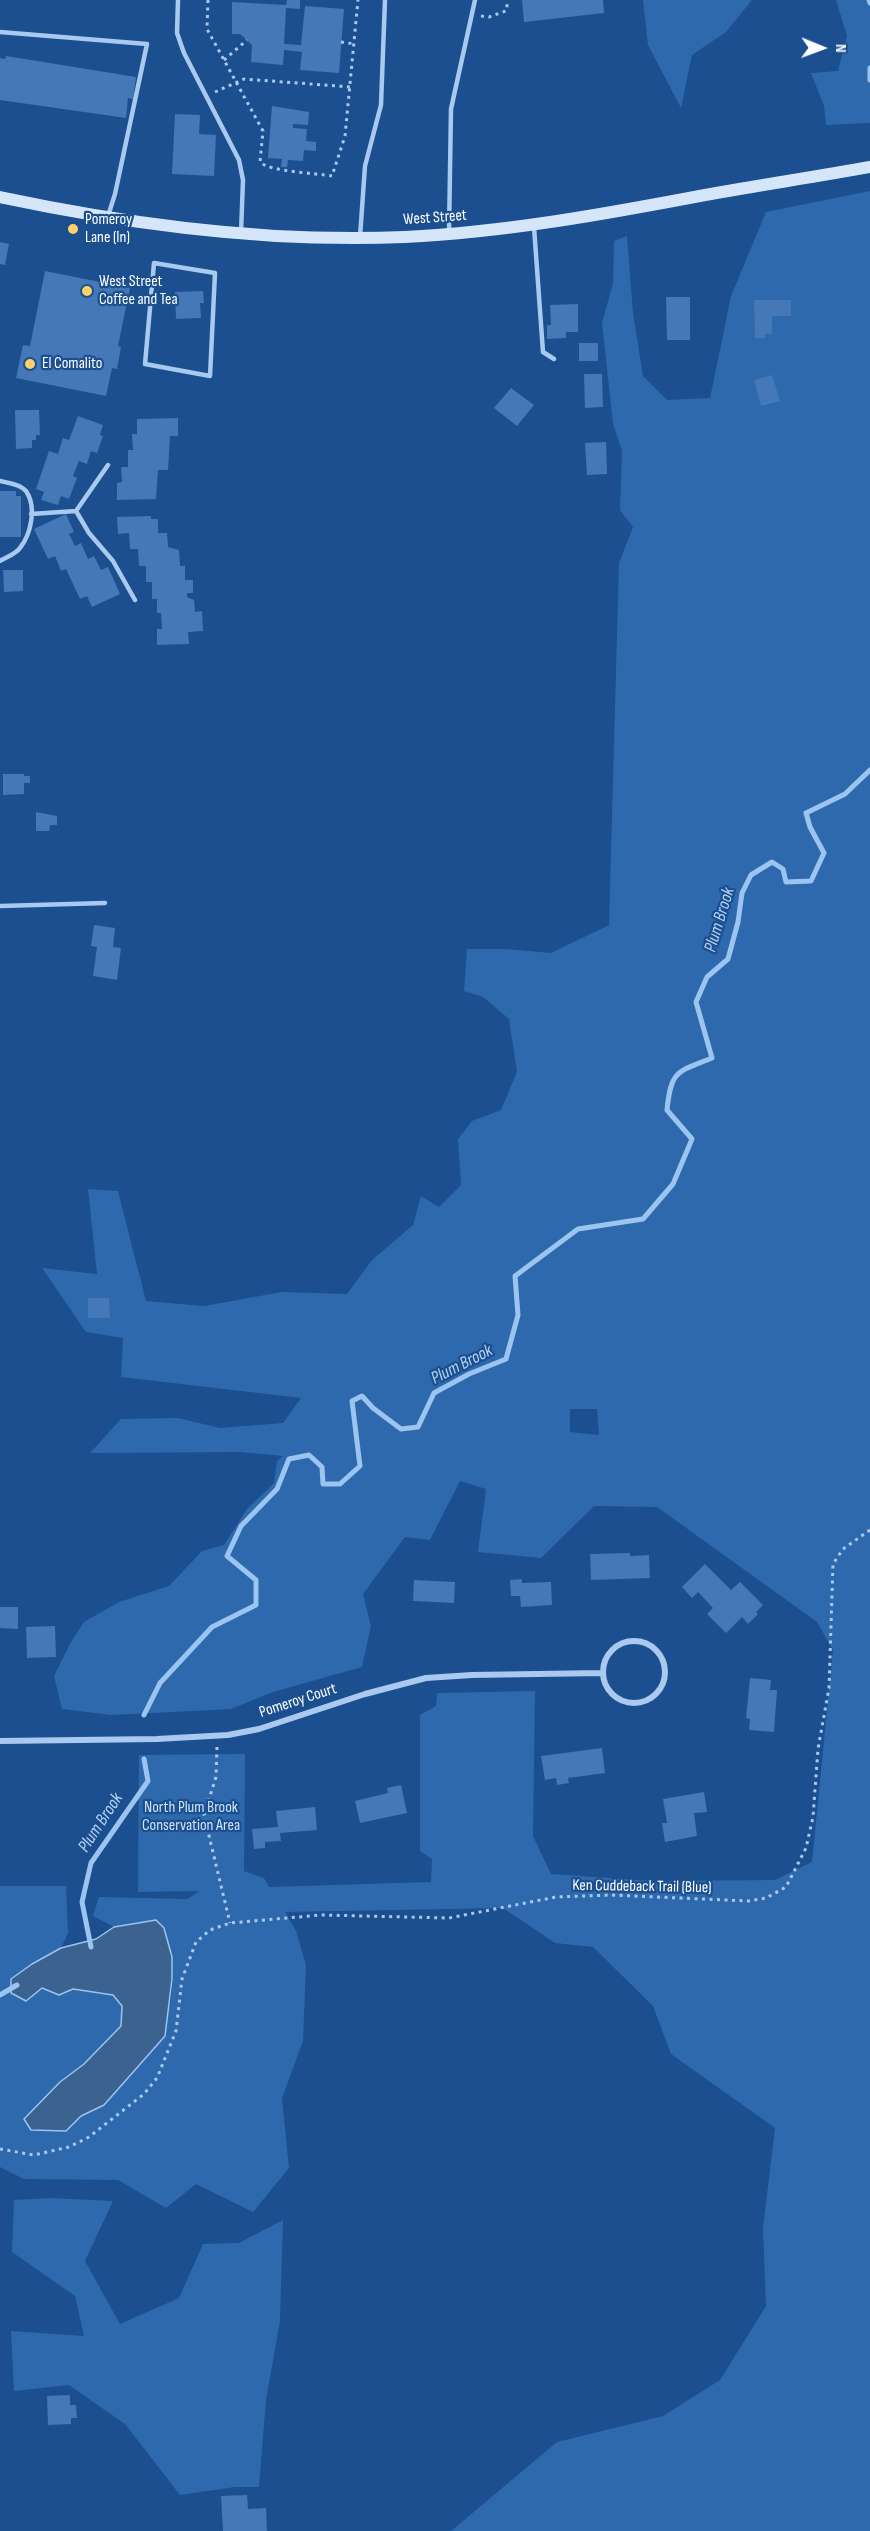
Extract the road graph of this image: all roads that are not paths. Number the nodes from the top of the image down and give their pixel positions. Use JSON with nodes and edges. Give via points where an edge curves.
{"nodes":[{"id":1,"x":178,"y":0,"type":"edge"},
{"id":2,"x":385,"y":0,"type":"edge"},
{"id":3,"x":475,"y":0,"type":"edge"},
{"id":4,"x":0,"y":32,"type":"edge"},
{"id":5,"x":870,"y":167,"type":"edge"},
{"id":6,"x":0,"y":197,"type":"edge"},
{"id":7,"x":108,"y":217,"type":"junction"},
{"id":8,"x":534,"y":224,"type":"junction"},
{"id":9,"x":242,"y":233,"type":"junction"},
{"id":10,"x":450,"y":234,"type":"junction"},
{"id":11,"x":360,"y":237,"type":"junction"},
{"id":12,"x":154,"y":263,"type":"joint"},
{"id":13,"x":554,"y":359,"type":"dead end"},
{"id":14,"x":108,"y":465,"type":"dead end"},
{"id":15,"x":0,"y":481,"type":"edge"},
{"id":16,"x":76,"y":511,"type":"junction"},
{"id":17,"x":32,"y":514,"type":"junction"},
{"id":18,"x":0,"y":561,"type":"edge"},
{"id":19,"x":135,"y":600,"type":"dead end"},
{"id":20,"x":105,"y":903,"type":"dead end"},
{"id":21,"x":0,"y":906,"type":"edge"},
{"id":22,"x":602,"y":1673,"type":"junction"},
{"id":23,"x":0,"y":1741,"type":"edge"}],
"edges":[{"from":1,"to":9,"type":"lane","via":[[177,33],[184,53],[239,160],[243,180]]},
{"from":2,"to":11,"type":"lane","via":[[381,105],[365,166]]},
{"from":3,"to":10,"type":"lane","via":[[451,109]]},
{"from":4,"to":7,"type":"lane","via":[[147,44]]},
{"from":5,"to":8,"type":"main road","name":"West Street"},
{"from":6,"to":7,"type":"main road","name":"West Street"},
{"from":7,"to":9,"type":"main road","name":"West Street"},
{"from":8,"to":10,"type":"main road","name":"West Street"},
{"from":8,"to":13,"type":"lane","via":[[543,352]]},
{"from":9,"to":11,"type":"main road","name":"West Street"},
{"from":10,"to":11,"type":"main road","name":"West Street"},
{"from":12,"to":12,"type":"lane","via":[[215,273],[210,376],[145,364]]},
{"from":14,"to":16,"type":"lane"},
{"from":15,"to":17,"type":"lane","via":[[25,490]]},
{"from":16,"to":17,"type":"lane"},
{"from":16,"to":19,"type":"lane","via":[[113,561]]},
{"from":17,"to":18,"type":"lane","via":[[19,550]]},
{"from":20,"to":21,"type":"lane"},
{"from":22,"to":22,"type":"street","via":[[611,1694],[633,1703],[654,1695],[665,1675],[657,1651],[634,1640],[611,1650]]},
{"from":22,"to":23,"type":"street","name":"Pomeroy Court","via":[[426,1678],[359,1695],[259,1729],[217,1736]]}]}
